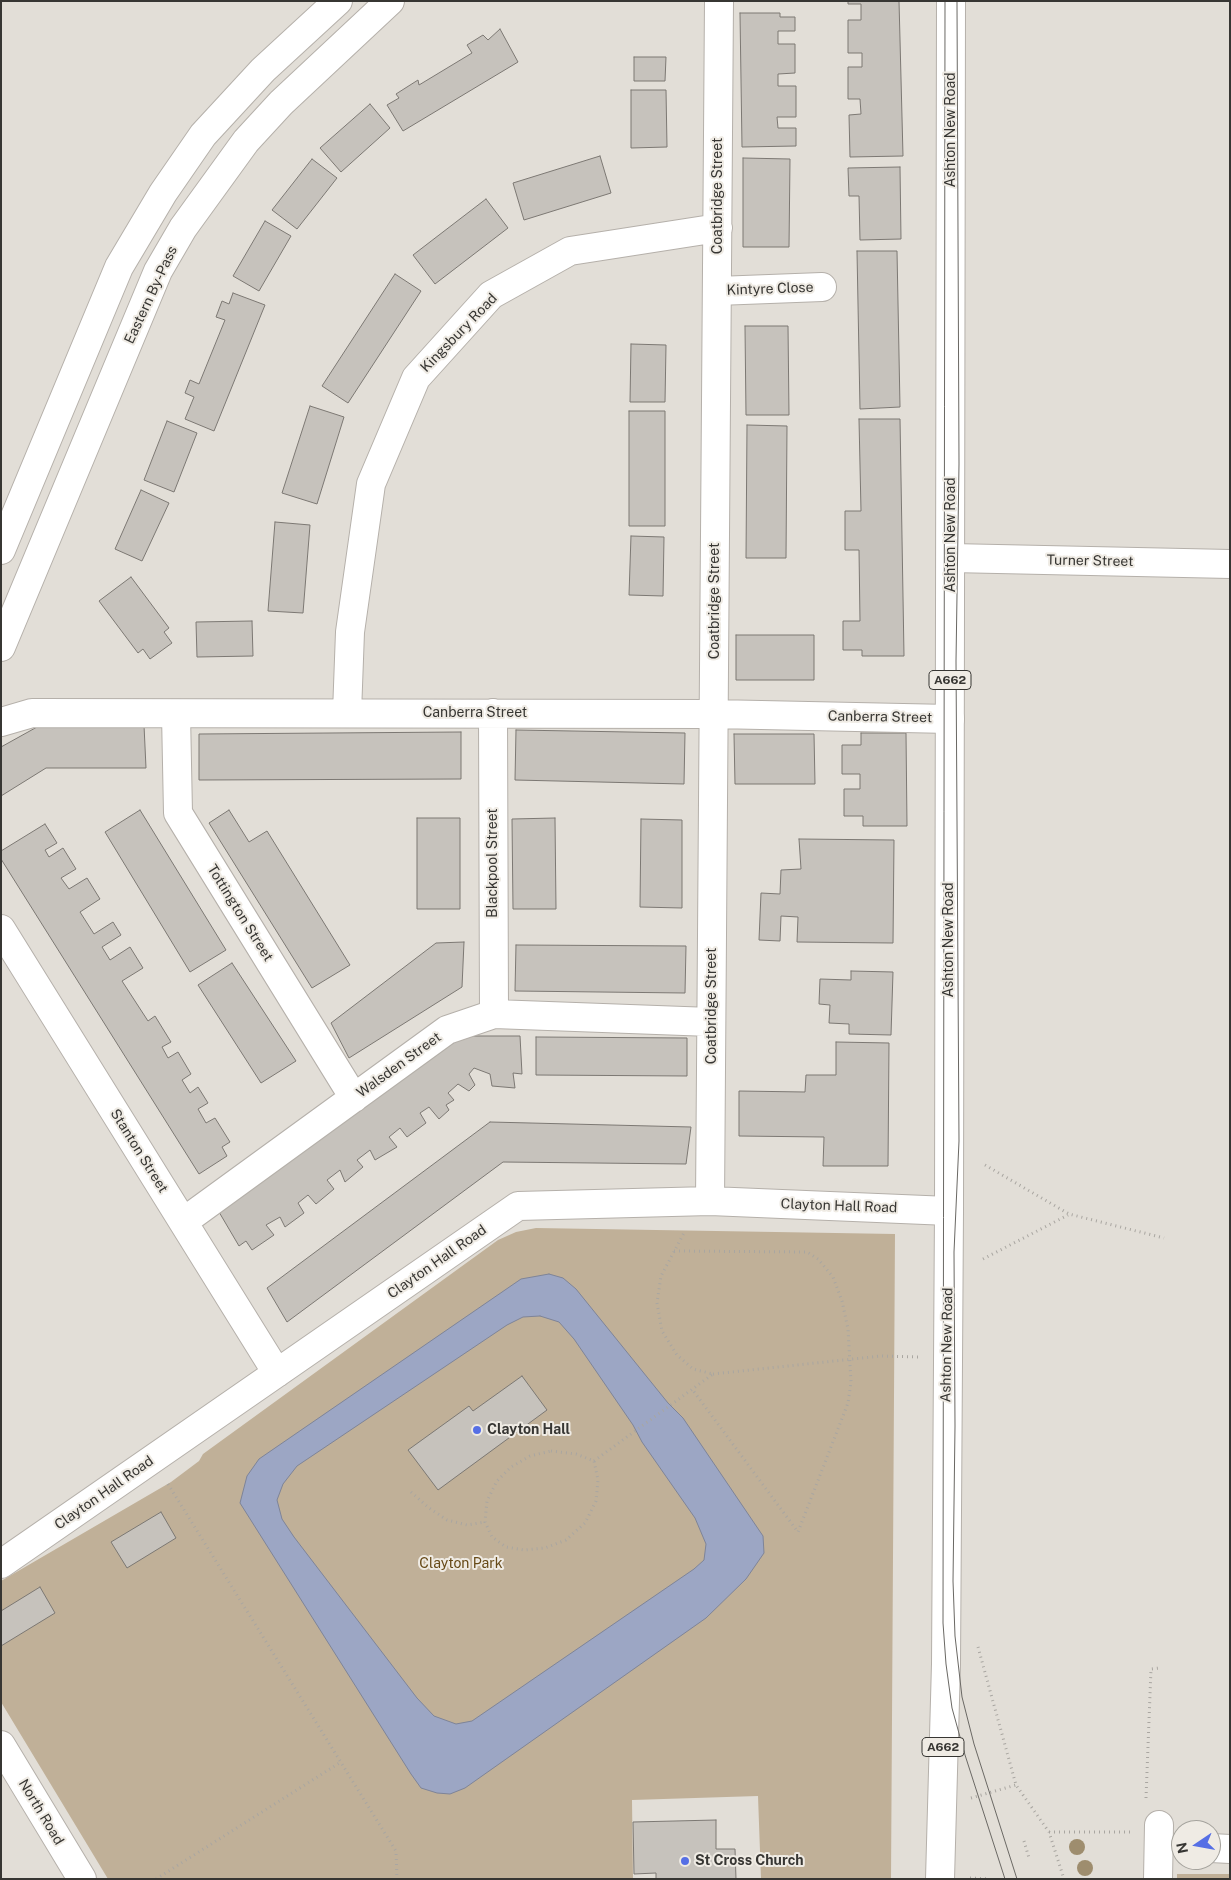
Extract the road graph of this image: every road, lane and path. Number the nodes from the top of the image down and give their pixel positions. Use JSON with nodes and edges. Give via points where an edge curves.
{"nodes":[{"id":1,"x":338,"y":1,"type":"edge"},
{"id":2,"x":390,"y":1,"type":"edge"},
{"id":3,"x":719,"y":1,"type":"edge"},
{"id":4,"x":951,"y":1,"type":"edge"},
{"id":5,"x":718,"y":228,"type":"junction"},
{"id":6,"x":822,"y":287,"type":"dead end"},
{"id":7,"x":717,"y":291,"type":"junction"},
{"id":8,"x":1,"y":550,"type":"edge"},
{"id":9,"x":951,"y":558,"type":"junction"},
{"id":10,"x":1230,"y":564,"type":"edge"},
{"id":11,"x":1,"y":647,"type":"edge"},
{"id":12,"x":347,"y":713,"type":"junction"},
{"id":13,"x":493,"y":713,"type":"junction"},
{"id":14,"x":176,"y":714,"type":"junction"},
{"id":15,"x":714,"y":714,"type":"junction"},
{"id":16,"x":950,"y":719,"type":"junction"},
{"id":17,"x":1,"y":722,"type":"edge"},
{"id":18,"x":1,"y":929,"type":"edge"},
{"id":19,"x":494,"y":1014,"type":"junction"},
{"id":20,"x":712,"y":1022,"type":"junction"},
{"id":21,"x":354,"y":1098,"type":"junction"},
{"id":22,"x":985,"y":1165,"type":"dead end"},
{"id":23,"x":705,"y":1201,"type":"junction"},
{"id":24,"x":949,"y":1211,"type":"junction"},
{"id":25,"x":1069,"y":1214,"type":"junction"},
{"id":26,"x":183,"y":1222,"type":"junction"},
{"id":27,"x":1164,"y":1238,"type":"dead end"},
{"id":28,"x":674,"y":1251,"type":"junction"},
{"id":29,"x":983,"y":1259,"type":"dead end"},
{"id":30,"x":947,"y":1358,"type":"junction"},
{"id":31,"x":849,"y":1360,"type":"junction"},
{"id":32,"x":277,"y":1373,"type":"junction"},
{"id":33,"x":713,"y":1374,"type":"junction"},
{"id":34,"x":692,"y":1390,"type":"junction"},
{"id":35,"x":153,"y":1459,"type":"junction"},
{"id":36,"x":594,"y":1461,"type":"junction"},
{"id":37,"x":411,"y":1492,"type":"dead end"},
{"id":38,"x":485,"y":1522,"type":"junction"},
{"id":39,"x":1,"y":1564,"type":"edge"},
{"id":40,"x":976,"y":1643,"type":"dead end"},
{"id":41,"x":1160,"y":1668,"type":"dead end"},
{"id":42,"x":1,"y":1744,"type":"edge"},
{"id":43,"x":341,"y":1762,"type":"junction"},
{"id":44,"x":1016,"y":1785,"type":"junction"},
{"id":45,"x":941,"y":1806,"type":"junction"},
{"id":46,"x":1049,"y":1832,"type":"junction"},
{"id":47,"x":1161,"y":1837,"type":"edge"},
{"id":48,"x":1024,"y":1841,"type":"dead end"},
{"id":49,"x":1029,"y":1858,"type":"dead end"},
{"id":50,"x":970,"y":1878,"type":"edge"},
{"id":51,"x":82,"y":1879,"type":"edge"},
{"id":52,"x":156,"y":1879,"type":"edge"},
{"id":53,"x":397,"y":1879,"type":"edge"},
{"id":54,"x":940,"y":1879,"type":"edge"},
{"id":55,"x":989,"y":1879,"type":"edge"},
{"id":56,"x":1064,"y":1879,"type":"edge"},
{"id":57,"x":1158,"y":1879,"type":"edge"}],
"edges":[{"from":1,"to":8,"type":"street","via":[[263,70],[202,135],[163,193],[119,267]]},
{"from":2,"to":11,"type":"street","name":"Eastern By-Pass","via":[[281,103],[252,135],[183,228],[158,271]]},
{"from":3,"to":5,"type":"street","name":"Coatbridge Street"},
{"from":4,"to":9,"type":"street","name":"Ashton New Road","number":"A662"},
{"from":5,"to":7,"type":"street","name":"Coatbridge Street"},
{"from":5,"to":12,"type":"street","name":"Kingsbury Road","via":[[570,251],[491,295],[416,378],[371,484],[350,632]]},
{"from":6,"to":7,"type":"street","name":"Kintyre Close"},
{"from":7,"to":15,"type":"street","name":"Coatbridge Street"},
{"from":9,"to":10,"type":"street","name":"Turner Street"},
{"from":9,"to":16,"type":"street","name":"Ashton New Road","number":"A662"},
{"from":12,"to":13,"type":"street","name":"Canberra Street"},
{"from":12,"to":14,"type":"street","name":"Canberra Street"},
{"from":13,"to":15,"type":"street","name":"Canberra Street"},
{"from":13,"to":19,"type":"street","name":"Blackpool Street"},
{"from":14,"to":17,"type":"street","name":"Canberra Street","via":[[32,713]]},
{"from":14,"to":21,"type":"street","name":"Tottington Street","via":[[178,813]]},
{"from":15,"to":16,"type":"street","name":"Canberra Street"},
{"from":15,"to":20,"type":"street","name":"Coatbridge Street"},
{"from":16,"to":24,"type":"street","name":"Ashton New Road","number":"A662"},
{"from":18,"to":26,"type":"street","name":"Stanton Street"},
{"from":19,"to":20,"type":"street","name":"Walsden Street"},
{"from":19,"to":21,"type":"street","name":"Walsden Street","via":[[447,1030]]},
{"from":20,"to":23,"type":"street","name":"Coatbridge Street"},
{"from":21,"to":26,"type":"street","name":"Walsden Street"},
{"from":22,"to":25,"type":"path"},
{"from":23,"to":24,"type":"street","name":"Clayton Hall Road"},
{"from":23,"to":28,"type":"path"},
{"from":23,"to":32,"type":"street","name":"Clayton Hall Road","via":[[518,1206]]},
{"from":24,"to":30,"type":"street","name":"Ashton New Road","number":"A662"},
{"from":25,"to":27,"type":"path"},
{"from":25,"to":29,"type":"path"},
{"from":26,"to":32,"type":"street","name":"Stanton Street"},
{"from":28,"to":31,"type":"path","via":[[807,1252],[818,1259],[833,1277],[848,1329]]},
{"from":28,"to":33,"type":"path","via":[[661,1276],[657,1303],[662,1331],[677,1355],[693,1369]]},
{"from":30,"to":31,"type":"path","via":[[881,1356]]},
{"from":30,"to":45,"type":"street","name":"Ashton New Road","number":"A662","via":[[946,1664]]},
{"from":31,"to":33,"type":"path"},
{"from":31,"to":34,"type":"path","via":[[851,1382],[848,1403],[798,1532]]},
{"from":32,"to":35,"type":"street","name":"Clayton Hall Road"},
{"from":33,"to":34,"type":"path"},
{"from":34,"to":36,"type":"path"},
{"from":35,"to":39,"type":"street","name":"Clayton Hall Road"},
{"from":35,"to":43,"type":"path"},
{"from":36,"to":38,"type":"path","via":[[576,1454],[551,1451],[530,1456],[511,1467],[497,1481],[487,1500]]},
{"from":36,"to":38,"type":"path","via":[[598,1480],[596,1501],[585,1523],[566,1540],[545,1548],[524,1550],[506,1547],[492,1537]]},
{"from":37,"to":38,"type":"path","via":[[447,1520],[467,1525]]},
{"from":40,"to":44,"type":"path"},
{"from":41,"to":47,"type":"path","via":[[1151,1669]]},
{"from":42,"to":51,"type":"street","name":"North Road"},
{"from":43,"to":52,"type":"path"},
{"from":43,"to":53,"type":"path","via":[[396,1850]]},
{"from":44,"to":45,"type":"path"},
{"from":44,"to":46,"type":"path"},
{"from":45,"to":54,"type":"street","name":"Ashton New Road","number":"A662"},
{"from":46,"to":47,"type":"path"},
{"from":46,"to":56,"type":"path"},
{"from":47,"to":57,"type":"street"},
{"from":48,"to":49,"type":"path"},
{"from":50,"to":55,"type":"path"}]}
